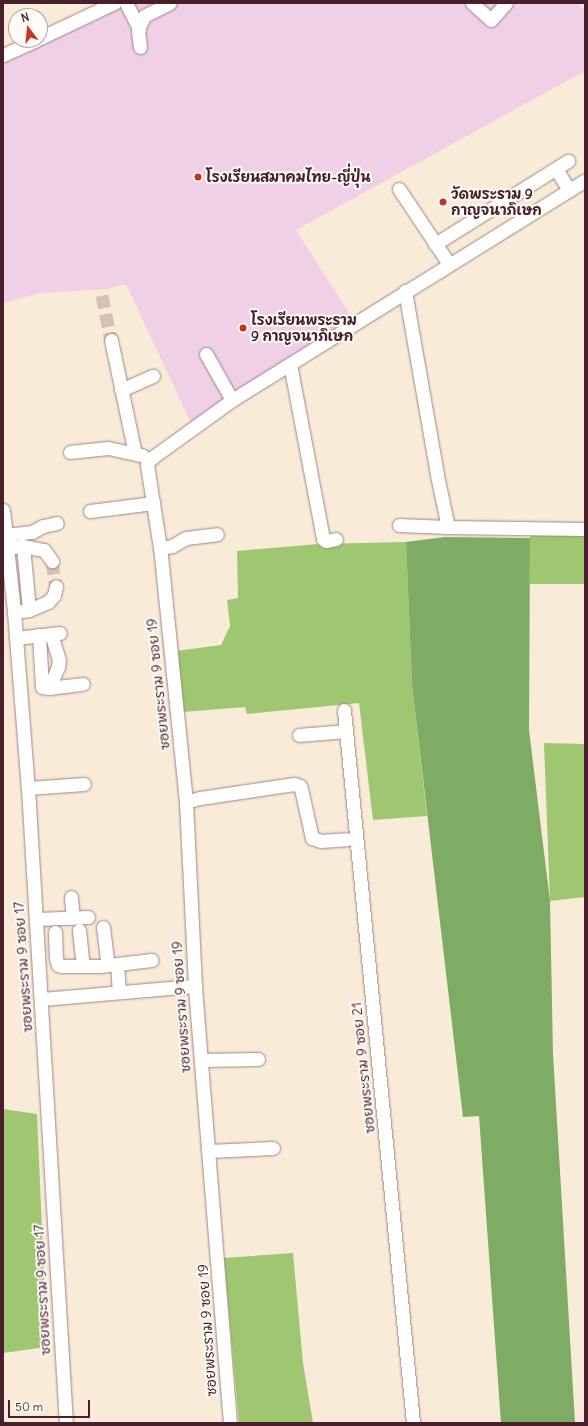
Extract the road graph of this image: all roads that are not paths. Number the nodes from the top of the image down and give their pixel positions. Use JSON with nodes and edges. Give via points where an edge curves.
{"nodes":[{"id":1,"x":114,"y":3,"type":"edge"},
{"id":2,"x":126,"y":3,"type":"edge"},
{"id":3,"x":170,"y":3,"type":"edge"},
{"id":4,"x":472,"y":3,"type":"edge"},
{"id":5,"x":506,"y":3,"type":"edge"},
{"id":6,"x":138,"y":29,"type":"junction"},
{"id":7,"x":48,"y":34,"type":"edge"},
{"id":8,"x":140,"y":47,"type":"dead end"},
{"id":9,"x":20,"y":48,"type":"edge"},
{"id":10,"x":3,"y":56,"type":"edge"},
{"id":11,"x":568,"y":161,"type":"dead end"},
{"id":12,"x":556,"y":169,"type":"junction"},
{"id":13,"x":584,"y":184,"type":"edge"},
{"id":14,"x":398,"y":189,"type":"dead end"},
{"id":15,"x":569,"y":190,"type":"junction"},
{"id":16,"x":435,"y":244,"type":"junction"},
{"id":17,"x":448,"y":264,"type":"junction"},
{"id":18,"x":405,"y":291,"type":"junction"},
{"id":19,"x":110,"y":340,"type":"tunnel mouth"},
{"id":20,"x":206,"y":354,"type":"dead end"},
{"id":21,"x":290,"y":364,"type":"junction"},
{"id":22,"x":153,"y":376,"type":"dead end"},
{"id":23,"x":121,"y":390,"type":"junction"},
{"id":24,"x":232,"y":400,"type":"junction"},
{"id":25,"x":70,"y":452,"type":"dead end"},
{"id":26,"x":135,"y":454,"type":"junction"},
{"id":27,"x":149,"y":460,"type":"junction"},
{"id":28,"x":153,"y":503,"type":"junction"},
{"id":29,"x":3,"y":510,"type":"edge"},
{"id":30,"x":90,"y":511,"type":"dead end"},
{"id":31,"x":56,"y":523,"type":"dead end"},
{"id":32,"x":399,"y":525,"type":"dead end"},
{"id":33,"x":448,"y":527,"type":"junction"},
{"id":34,"x":585,"y":529,"type":"edge"},
{"id":35,"x":217,"y":534,"type":"dead end"},
{"id":36,"x":336,"y":539,"type":"dead end"},
{"id":37,"x":7,"y":542,"type":"junction"},
{"id":38,"x":24,"y":546,"type":"junction"},
{"id":39,"x":160,"y":548,"type":"junction"},
{"id":40,"x":52,"y":561,"type":"tunnel mouth"},
{"id":41,"x":56,"y":586,"type":"tunnel mouth"},
{"id":42,"x":29,"y":610,"type":"junction"},
{"id":43,"x":14,"y":612,"type":"junction"},
{"id":44,"x":50,"y":634,"type":"junction"},
{"id":45,"x":16,"y":638,"type":"junction"},
{"id":46,"x":83,"y":684,"type":"dead end"},
{"id":47,"x":49,"y":688,"type":"junction"},
{"id":48,"x":344,"y":710,"type":"dead end"},
{"id":49,"x":346,"y":732,"type":"junction"},
{"id":50,"x":299,"y":735,"type":"dead end"},
{"id":51,"x":84,"y":784,"type":"dead end"},
{"id":52,"x":28,"y":788,"type":"junction"},
{"id":53,"x":186,"y":802,"type":"junction"},
{"id":54,"x":347,"y":839,"type":"dead end"},
{"id":55,"x":71,"y":897,"type":"dead end"},
{"id":56,"x":88,"y":917,"type":"dead end"},
{"id":57,"x":73,"y":918,"type":"junction"},
{"id":58,"x":36,"y":919,"type":"junction"},
{"id":59,"x":103,"y":927,"type":"dead end"},
{"id":60,"x":79,"y":930,"type":"dead end"},
{"id":61,"x":55,"y":932,"type":"dead end"},
{"id":62,"x":152,"y":960,"type":"dead end"},
{"id":63,"x":112,"y":965,"type":"junction"},
{"id":64,"x":83,"y":966,"type":"junction"},
{"id":65,"x":195,"y":986,"type":"junction"},
{"id":66,"x":119,"y":992,"type":"junction"},
{"id":67,"x":42,"y":999,"type":"junction"},
{"id":68,"x":258,"y":1059,"type":"dead end"},
{"id":69,"x":201,"y":1060,"type":"junction"},
{"id":70,"x":273,"y":1148,"type":"dead end"},
{"id":71,"x":208,"y":1151,"type":"junction"},
{"id":72,"x":66,"y":1423,"type":"edge"},
{"id":73,"x":230,"y":1423,"type":"edge"},
{"id":74,"x":413,"y":1423,"type":"edge"}],
"edges":[{"from":1,"to":7,"type":"street"},
{"from":2,"to":6,"type":"street"},
{"from":3,"to":6,"type":"street","via":[[144,16]]},
{"from":4,"to":5,"type":"street","via":[[491,20]]},
{"from":6,"to":8,"type":"street"},
{"from":9,"to":10,"type":"street"},
{"from":11,"to":12,"type":"street"},
{"from":12,"to":15,"type":"street"},
{"from":12,"to":16,"type":"street"},
{"from":13,"to":15,"type":"street"},
{"from":14,"to":16,"type":"street"},
{"from":15,"to":17,"type":"street"},
{"from":16,"to":17,"type":"street"},
{"from":17,"to":18,"type":"street"},
{"from":18,"to":21,"type":"street"},
{"from":18,"to":33,"type":"street"},
{"from":19,"to":23,"type":"street"},
{"from":20,"to":24,"type":"street"},
{"from":21,"to":24,"type":"street"},
{"from":21,"to":36,"type":"street","via":[[323,539]]},
{"from":22,"to":23,"type":"street"},
{"from":23,"to":26,"type":"street"},
{"from":24,"to":27,"type":"street"},
{"from":25,"to":26,"type":"street","via":[[108,448]]},
{"from":26,"to":27,"type":"street"},
{"from":27,"to":28,"type":"street","name":"ซอยพระราม 9 ซอย 19","via":[[147,468]]},
{"from":28,"to":30,"type":"street"},
{"from":28,"to":39,"type":"street","name":"ซอยพระราม 9 ซอย 19"},
{"from":29,"to":37,"type":"street","name":"ซอยพระราม 9 ซอย 17"},
{"from":31,"to":37,"type":"street"},
{"from":32,"to":33,"type":"street"},
{"from":33,"to":34,"type":"street"},
{"from":35,"to":39,"type":"street","via":[[186,538],[172,546]]},
{"from":37,"to":38,"type":"street"},
{"from":37,"to":43,"type":"street","name":"ซอยพระราม 9 ซอย 17"},
{"from":38,"to":40,"type":"street","via":[[44,550]]},
{"from":38,"to":42,"type":"street"},
{"from":39,"to":53,"type":"street","name":"ซอยพระราม 9 ซอย 19"},
{"from":41,"to":42,"type":"street","via":[[54,595],[48,602]]},
{"from":42,"to":43,"type":"street"},
{"from":43,"to":45,"type":"street","name":"ซอยพระราม 9 ซอย 17"},
{"from":44,"to":45,"type":"street"},
{"from":44,"to":47,"type":"street","via":[[59,660]]},
{"from":44,"to":47,"type":"street","via":[[42,687]]},
{"from":45,"to":52,"type":"street","name":"ซอยพระราม 9 ซอย 17"},
{"from":46,"to":47,"type":"street"},
{"from":48,"to":49,"type":"street","name":"ซอยพระราม 9 ซอย 21"},
{"from":49,"to":50,"type":"street"},
{"from":49,"to":74,"type":"street","name":"ซอยพระราม 9 ซอย 21"},
{"from":51,"to":52,"type":"street"},
{"from":52,"to":58,"type":"street","name":"ซอยพระราม 9 ซอย 17"},
{"from":53,"to":54,"type":"street","via":[[294,784],[300,786],[312,838],[321,841]]},
{"from":53,"to":65,"type":"street","name":"ซอยพระราม 9 ซอย 19"},
{"from":55,"to":57,"type":"street"},
{"from":56,"to":57,"type":"street"},
{"from":57,"to":58,"type":"street"},
{"from":58,"to":67,"type":"street","name":"ซอยพระราม 9 ซอย 17"},
{"from":59,"to":63,"type":"street"},
{"from":60,"to":64,"type":"street"},
{"from":61,"to":64,"type":"street","via":[[58,965]]},
{"from":62,"to":63,"type":"street"},
{"from":63,"to":64,"type":"street"},
{"from":63,"to":66,"type":"street"},
{"from":65,"to":66,"type":"street"},
{"from":65,"to":69,"type":"street","name":"ซอยพระราม 9 ซอย 19"},
{"from":66,"to":67,"type":"street"},
{"from":67,"to":72,"type":"street","name":"ซอยพระราม 9 ซอย 17"},
{"from":68,"to":69,"type":"street"},
{"from":69,"to":71,"type":"street","name":"ซอยพระราม 9 ซอย 19"},
{"from":70,"to":71,"type":"street"},
{"from":71,"to":73,"type":"street","name":"ซอยพระราม 9 ซอย 19"}]}
